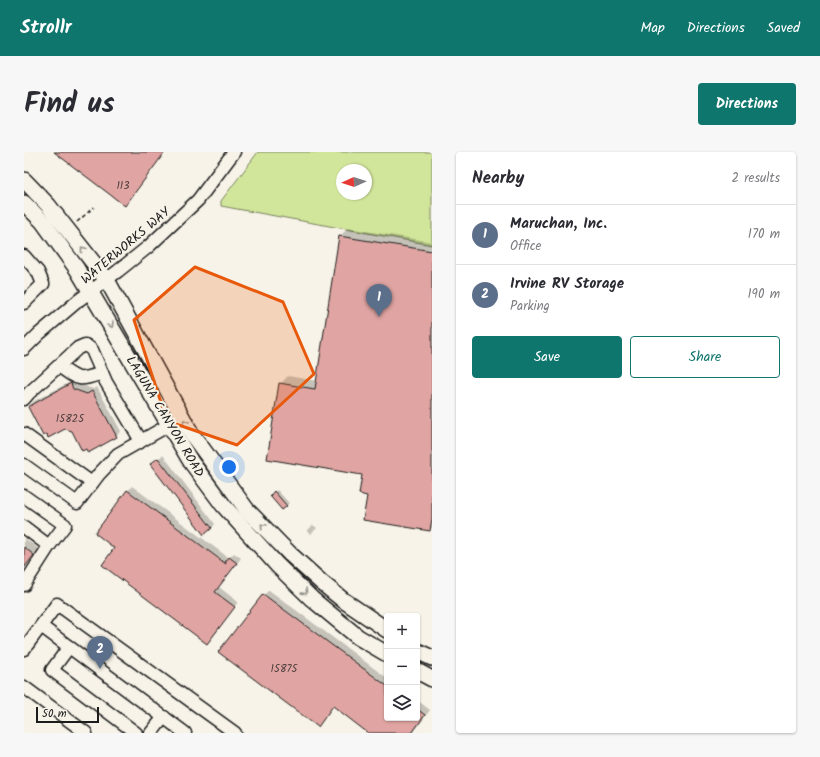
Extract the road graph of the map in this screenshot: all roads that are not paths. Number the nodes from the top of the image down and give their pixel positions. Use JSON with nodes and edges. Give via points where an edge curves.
{"nodes":[{"id":1,"x":234,"y":152,"type":"edge"},
{"id":2,"x":24,"y":180,"type":"edge"},
{"id":3,"x":24,"y":203,"type":"edge"},
{"id":4,"x":24,"y":256,"type":"edge"},
{"id":5,"x":107,"y":280,"type":"junction"},
{"id":6,"x":92,"y":292,"type":"junction"},
{"id":7,"x":26,"y":298,"type":"edge"},
{"id":8,"x":24,"y":349,"type":"edge"},
{"id":9,"x":59,"y":366,"type":"junction"},
{"id":10,"x":102,"y":373,"type":"junction"},
{"id":11,"x":24,"y":399,"type":"edge"},
{"id":12,"x":169,"y":425,"type":"junction"},
{"id":13,"x":24,"y":434,"type":"edge"},
{"id":14,"x":141,"y":441,"type":"junction"},
{"id":15,"x":24,"y":465,"type":"edge"},
{"id":16,"x":92,"y":483,"type":"junction"},
{"id":17,"x":24,"y":496,"type":"edge"},
{"id":18,"x":24,"y":527,"type":"edge"},
{"id":19,"x":49,"y":546,"type":"junction"},
{"id":20,"x":24,"y":585,"type":"edge"},
{"id":21,"x":41,"y":626,"type":"junction"},
{"id":22,"x":384,"y":628,"type":"edge"},
{"id":23,"x":69,"y":647,"type":"junction"},
{"id":24,"x":24,"y":649,"type":"edge"},
{"id":25,"x":384,"y":652,"type":"edge"},
{"id":26,"x":420,"y":652,"type":"edge"},
{"id":27,"x":432,"y":658,"type":"edge"},
{"id":28,"x":420,"y":673,"type":"edge"},
{"id":29,"x":432,"y":679,"type":"edge"},
{"id":30,"x":24,"y":687,"type":"edge"},
{"id":31,"x":164,"y":717,"type":"junction"},
{"id":32,"x":86,"y":733,"type":"edge"},
{"id":33,"x":136,"y":733,"type":"edge"},
{"id":34,"x":151,"y":733,"type":"edge"},
{"id":35,"x":185,"y":733,"type":"edge"},
{"id":36,"x":235,"y":733,"type":"edge"}],
"edges":[{"from":1,"to":5,"type":"street","name":"WATERWORKS WAY","via":[[198,200],[148,247]]},
{"from":5,"to":2,"type":"main road","name":"LAGUNA CANYON ROAD","one_way":true,"via":[[48,205]]},
{"from":3,"to":6,"type":"main road","name":"LAGUNA CANYON ROAD","via":[[43,222]]},
{"from":4,"to":7,"type":"street","via":[[38,272],[44,284]]},
{"from":5,"to":6,"type":"street","name":"WATERWORKS WAY"},
{"from":22,"to":5,"type":"main road","name":"LAGUNA CANYON ROAD","one_way":true,"via":[[321,582],[247,510],[191,433]]},
{"from":6,"to":8,"type":"street","name":"WATERWORKS WAY","via":[[79,300]]},
{"from":6,"to":12,"type":"main road","name":"LAGUNA CANYON ROAD","one_way":true},
{"from":9,"to":10,"type":"street","via":[[75,377],[84,379]]},
{"from":9,"to":10,"type":"street","via":[[78,348],[85,345],[92,350]]},
{"from":9,"to":11,"type":"street"},
{"from":10,"to":14,"type":"street"},
{"from":12,"to":14,"type":"street"},
{"from":12,"to":25,"type":"main road","name":"LAGUNA CANYON ROAD","one_way":true,"via":[[191,462],[223,505],[277,565],[312,599],[358,637]]},
{"from":13,"to":16,"type":"street"},
{"from":14,"to":16,"type":"street","via":[[118,454]]},
{"from":15,"to":16,"type":"street","via":[[77,503]]},
{"from":17,"to":19,"type":"street","via":[[64,525]]},
{"from":18,"to":19,"type":"street"},
{"from":19,"to":20,"type":"street"},
{"from":21,"to":23,"type":"street"},
{"from":21,"to":24,"type":"street"},
{"from":21,"to":36,"type":"street","via":[[57,604]]},
{"from":23,"to":31,"type":"street"},
{"from":23,"to":33,"type":"street","via":[[52,670]]},
{"from":26,"to":27,"type":"main road"},
{"from":28,"to":29,"type":"main road"},
{"from":30,"to":32,"type":"street"},
{"from":31,"to":34,"type":"street"},
{"from":31,"to":35,"type":"street"}]}
